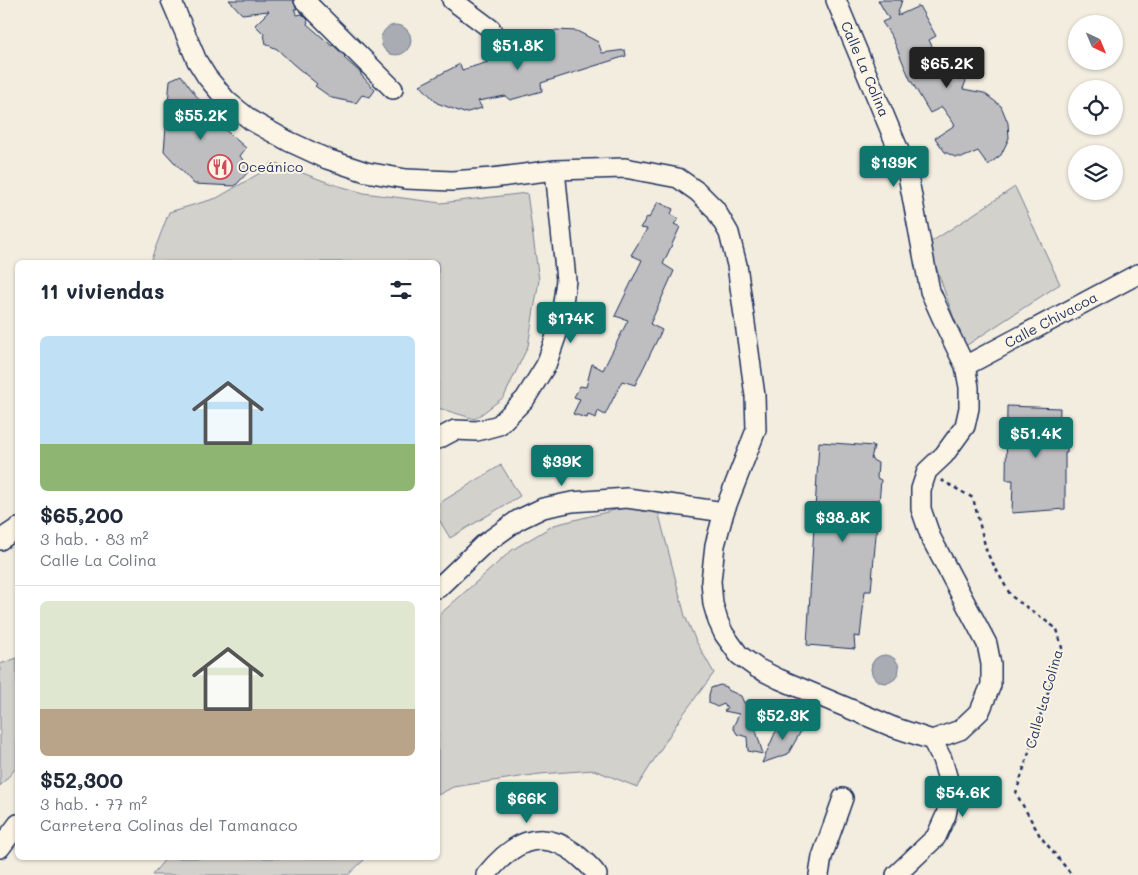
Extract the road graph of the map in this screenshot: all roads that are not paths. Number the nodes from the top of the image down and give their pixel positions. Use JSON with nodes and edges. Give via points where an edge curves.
{"nodes":[{"id":1,"x":171,"y":0,"type":"edge"},
{"id":2,"x":304,"y":0,"type":"edge"},
{"id":3,"x":452,"y":0,"type":"edge"},
{"id":4,"x":836,"y":0,"type":"edge"},
{"id":5,"x":491,"y":29,"type":"dead end"},
{"id":6,"x":393,"y":89,"type":"dead end"},
{"id":7,"x":555,"y":170,"type":"junction"},
{"id":8,"x":1138,"y":274,"type":"edge"},
{"id":9,"x":965,"y":366,"type":"junction"},
{"id":10,"x":440,"y":438,"type":"edge"},
{"id":11,"x":724,"y":512,"type":"junction"},
{"id":12,"x":15,"y":530,"type":"edge"},
{"id":13,"x":0,"y":540,"type":"edge"},
{"id":14,"x":440,"y":586,"type":"edge"},
{"id":15,"x":932,"y":740,"type":"junction"},
{"id":16,"x":842,"y":798,"type":"dead end"},
{"id":17,"x":15,"y":828,"type":"edge"},
{"id":18,"x":0,"y":848,"type":"edge"},
{"id":19,"x":486,"y":875,"type":"edge"},
{"id":20,"x":597,"y":875,"type":"edge"},
{"id":21,"x":819,"y":875,"type":"edge"},
{"id":22,"x":896,"y":875,"type":"edge"}],
"edges":[{"from":1,"to":7,"type":"street","via":[[207,77],[227,101],[252,121],[328,159],[366,172],[406,179],[452,181]]},
{"from":2,"to":6,"type":"street"},
{"from":3,"to":5,"type":"street"},
{"from":4,"to":9,"type":"street","name":"Calle La Colina","via":[[907,170],[930,291]]},
{"from":7,"to":10,"type":"street","via":[[566,280],[560,325],[546,365],[525,399],[499,425],[477,431],[455,430]]},
{"from":7,"to":11,"type":"street","via":[[625,168],[678,178],[715,209],[729,233],[743,307],[755,396],[756,430]]},
{"from":8,"to":9,"type":"street","name":"Calle Chivacoa"},
{"from":9,"to":15,"type":"street","name":"Calle La Colina","via":[[969,387],[965,426],[927,472],[921,489],[921,509],[931,538],[987,644],[991,685],[980,711],[960,730]]},
{"from":11,"to":14,"type":"street","via":[[627,498],[572,502],[544,508],[518,520],[483,546]]},
{"from":11,"to":15,"type":"street","via":[[715,545],[711,580],[713,604],[724,634],[739,655],[779,679]]},
{"from":12,"to":13,"type":"street"},
{"from":15,"to":22,"type":"street","via":[[942,759],[951,790],[946,815],[936,837]]},
{"from":16,"to":21,"type":"street","via":[[822,856]]},
{"from":17,"to":18,"type":"street"},
{"from":19,"to":20,"type":"street","via":[[508,852],[522,843],[536,840],[559,843],[590,865]]}]}
